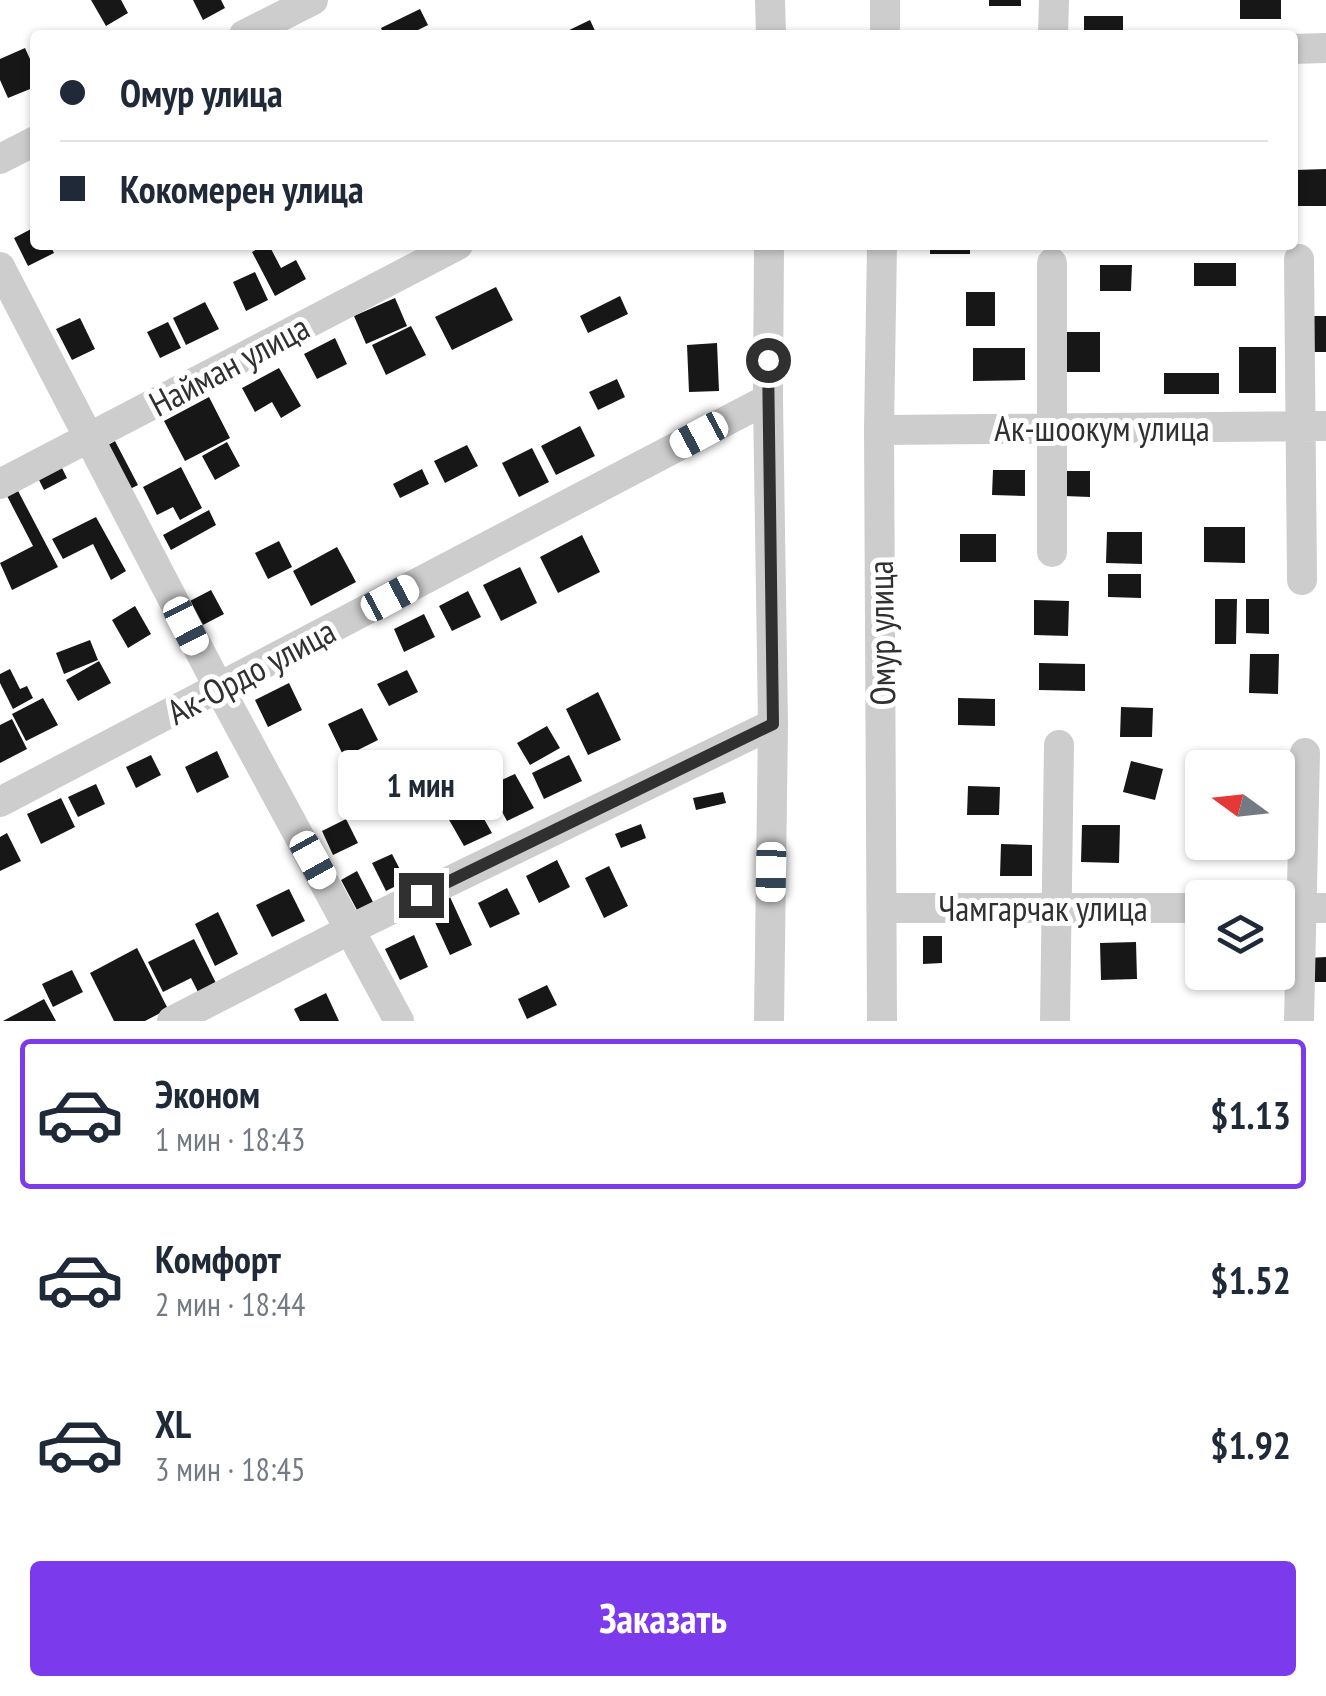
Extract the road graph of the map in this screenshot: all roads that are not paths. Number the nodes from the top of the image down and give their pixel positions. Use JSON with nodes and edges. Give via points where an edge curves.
{"nodes":[{"id":1,"x":313,"y":0,"type":"edge"},
{"id":2,"x":770,"y":0,"type":"edge"},
{"id":3,"x":885,"y":0,"type":"edge"},
{"id":4,"x":1054,"y":0,"type":"edge"},
{"id":5,"x":254,"y":30,"type":"edge"},
{"id":6,"x":770,"y":30,"type":"edge"},
{"id":7,"x":885,"y":30,"type":"edge"},
{"id":8,"x":1053,"y":30,"type":"edge"},
{"id":9,"x":1298,"y":48,"type":"edge"},
{"id":10,"x":1326,"y":48,"type":"edge"},
{"id":11,"x":30,"y":144,"type":"edge"},
{"id":12,"x":0,"y":159,"type":"edge"},
{"id":13,"x":448,"y":250,"type":"edge"},
{"id":14,"x":769,"y":250,"type":"edge"},
{"id":15,"x":882,"y":250,"type":"edge"},
{"id":16,"x":1299,"y":260,"type":"dead end"},
{"id":17,"x":1052,"y":262,"type":"dead end"},
{"id":18,"x":0,"y":267,"type":"edge"},
{"id":19,"x":768,"y":399,"type":"junction"},
{"id":20,"x":1313,"y":426,"type":"edge"},
{"id":21,"x":1052,"y":428,"type":"junction"},
{"id":22,"x":879,"y":430,"type":"junction"},
{"id":23,"x":89,"y":438,"type":"junction"},
{"id":24,"x":0,"y":484,"type":"edge"},
{"id":25,"x":1052,"y":552,"type":"dead end"},
{"id":26,"x":1302,"y":580,"type":"dead end"},
{"id":27,"x":219,"y":688,"type":"junction"},
{"id":28,"x":773,"y":724,"type":"junction"},
{"id":29,"x":1059,"y":745,"type":"dead end"},
{"id":30,"x":1305,"y":753,"type":"dead end"},
{"id":31,"x":0,"y":802,"type":"edge"},
{"id":32,"x":883,"y":908,"type":"junction"},
{"id":33,"x":1056,"y":908,"type":"junction"},
{"id":34,"x":1185,"y":908,"type":"edge"},
{"id":35,"x":1302,"y":908,"type":"edge"},
{"id":36,"x":351,"y":929,"type":"junction"},
{"id":37,"x":172,"y":1021,"type":"edge"},
{"id":38,"x":399,"y":1021,"type":"edge"},
{"id":39,"x":768,"y":1021,"type":"edge"},
{"id":40,"x":882,"y":1021,"type":"edge"},
{"id":41,"x":1054,"y":1021,"type":"edge"},
{"id":42,"x":1299,"y":1021,"type":"edge"}],
"edges":[{"from":1,"to":5,"type":"street"},
{"from":2,"to":6,"type":"street"},
{"from":3,"to":7,"type":"street"},
{"from":4,"to":8,"type":"street"},
{"from":9,"to":10,"type":"street"},
{"from":11,"to":12,"type":"street"},
{"from":13,"to":23,"type":"street","name":"Найман улица"},
{"from":14,"to":19,"type":"street"},
{"from":15,"to":22,"type":"street","name":"Омур улица"},
{"from":16,"to":20,"type":"street"},
{"from":17,"to":21,"type":"street"},
{"from":18,"to":23,"type":"street"},
{"from":19,"to":27,"type":"street","name":"Ак-Ордо улица"},
{"from":19,"to":28,"type":"street"},
{"from":20,"to":21,"type":"street","name":"Ак-шоокум улица"},
{"from":20,"to":26,"type":"street"},
{"from":21,"to":22,"type":"street","name":"Ак-шоокум улица"},
{"from":21,"to":25,"type":"street"},
{"from":22,"to":32,"type":"street","name":"Омур улица"},
{"from":23,"to":24,"type":"street","name":"Найман улица"},
{"from":23,"to":27,"type":"street"},
{"from":27,"to":31,"type":"street","name":"Ак-Ордо улица"},
{"from":27,"to":36,"type":"street"},
{"from":28,"to":36,"type":"street"},
{"from":28,"to":39,"type":"street"},
{"from":29,"to":33,"type":"street"},
{"from":30,"to":35,"type":"street"},
{"from":32,"to":33,"type":"street","name":"Чамгарчак улица"},
{"from":32,"to":40,"type":"street","name":"Омур улица"},
{"from":33,"to":34,"type":"street","name":"Чамгарчак улица"},
{"from":33,"to":41,"type":"street"},
{"from":35,"to":42,"type":"street"},
{"from":36,"to":37,"type":"street"},
{"from":36,"to":38,"type":"street"}]}
